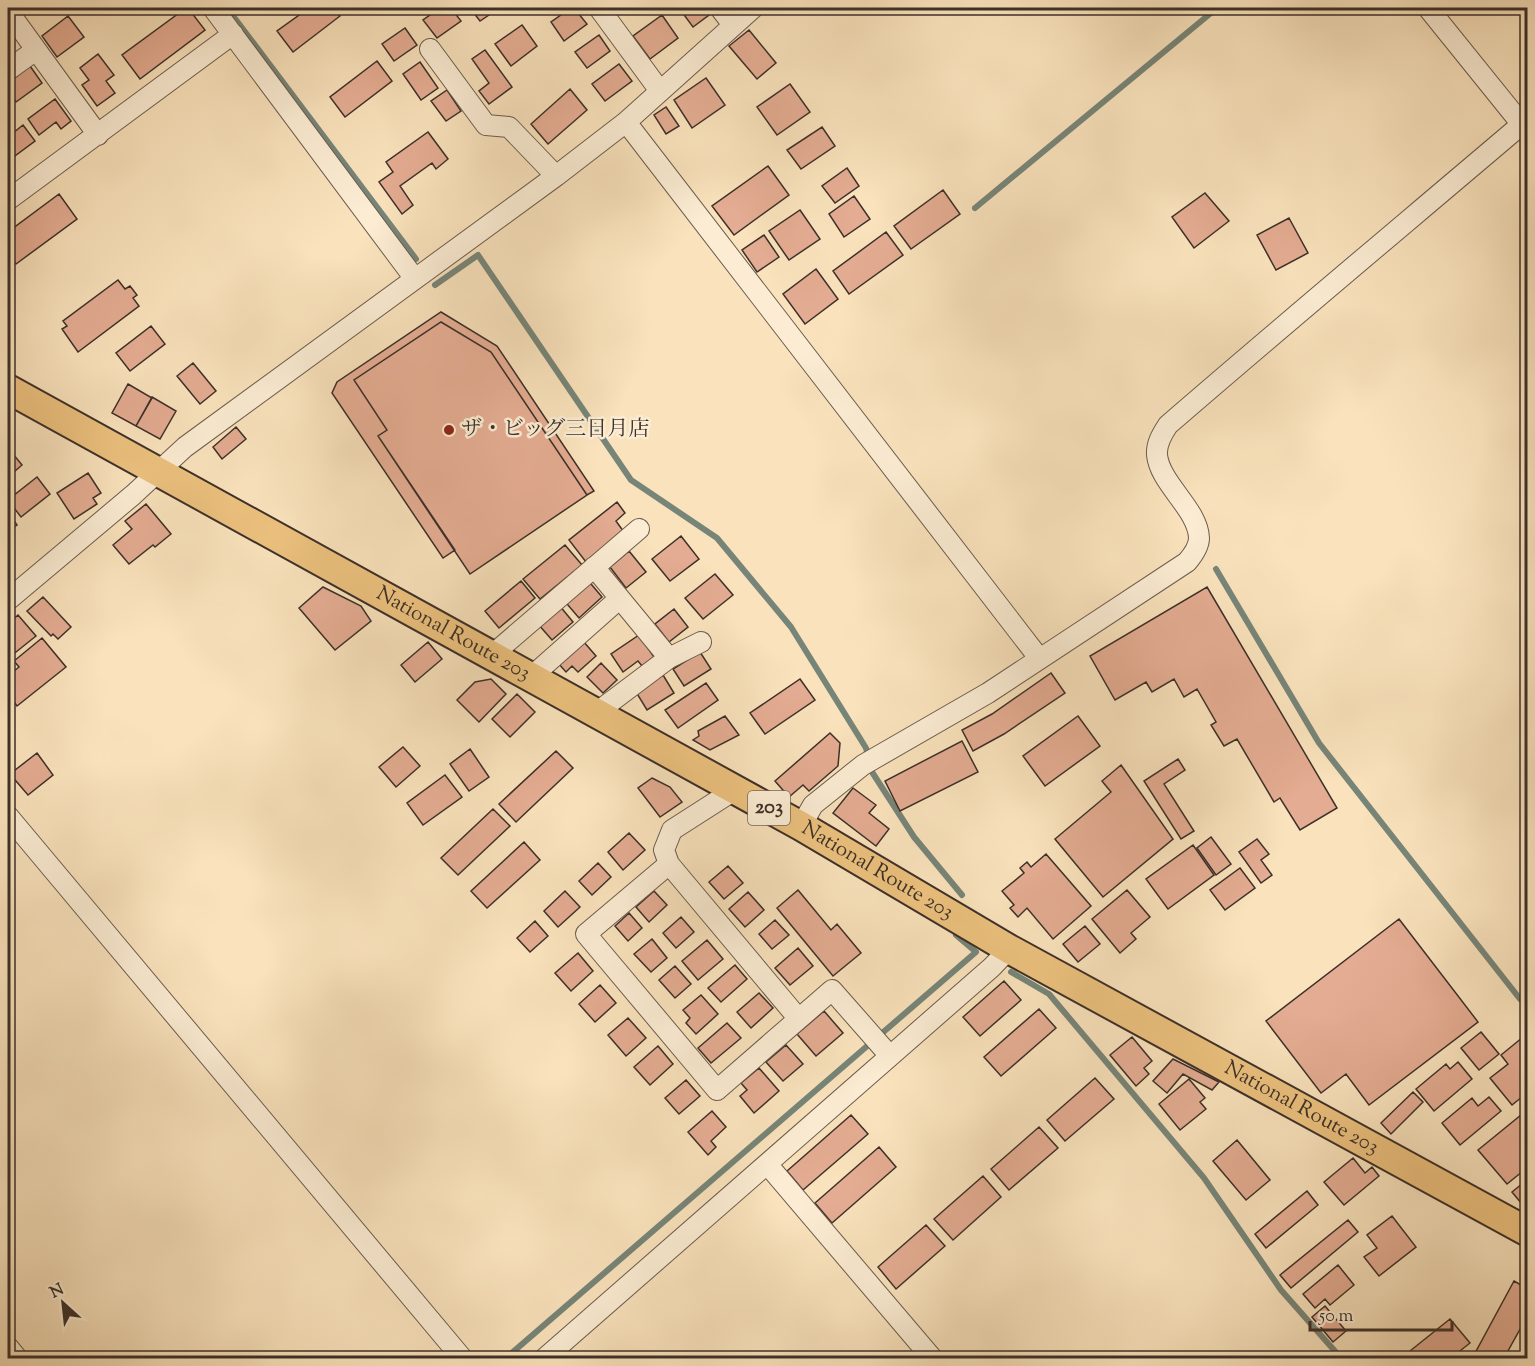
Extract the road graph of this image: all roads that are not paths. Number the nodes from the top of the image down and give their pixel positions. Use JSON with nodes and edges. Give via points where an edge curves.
{"nodes":[{"id":1,"x":213,"y":8,"type":"edge"},
{"id":2,"x":598,"y":8,"type":"edge"},
{"id":3,"x":720,"y":8,"type":"edge"},
{"id":4,"x":753,"y":8,"type":"edge"},
{"id":5,"x":1428,"y":8,"type":"edge"},
{"id":6,"x":8,"y":11,"type":"edge"},
{"id":7,"x":733,"y":25,"type":"junction"},
{"id":8,"x":233,"y":34,"type":"junction"},
{"id":9,"x":430,"y":49,"type":"dead end"},
{"id":10,"x":36,"y":50,"type":"junction"},
{"id":11,"x":8,"y":70,"type":"edge"},
{"id":12,"x":660,"y":91,"type":"junction"},
{"id":13,"x":627,"y":122,"type":"junction"},
{"id":14,"x":1525,"y":125,"type":"edge"},
{"id":15,"x":98,"y":135,"type":"junction"},
{"id":16,"x":556,"y":176,"type":"junction"},
{"id":17,"x":8,"y":201,"type":"edge"},
{"id":18,"x":415,"y":279,"type":"junction"},
{"id":19,"x":8,"y":389,"type":"edge"},
{"id":20,"x":158,"y":472,"type":"junction"},
{"id":21,"x":639,"y":529,"type":"dead end"},
{"id":22,"x":594,"y":567,"type":"junction"},
{"id":23,"x":619,"y":599,"type":"junction"},
{"id":24,"x":8,"y":600,"type":"edge"},
{"id":25,"x":701,"y":642,"type":"dead end"},
{"id":26,"x":492,"y":656,"type":"junction"},
{"id":27,"x":669,"y":658,"type":"junction"},
{"id":28,"x":1039,"y":658,"type":"junction"},
{"id":29,"x":531,"y":677,"type":"junction"},
{"id":30,"x":596,"y":713,"type":"junction"},
{"id":31,"x":736,"y":789,"type":"junction"},
{"id":32,"x":8,"y":816,"type":"edge"},
{"id":33,"x":801,"y":825,"type":"junction"},
{"id":34,"x":669,"y":864,"type":"junction"},
{"id":35,"x":1009,"y":949,"type":"junction"},
{"id":36,"x":798,"y":1018,"type":"junction"},
{"id":37,"x":890,"y":1056,"type":"junction"},
{"id":38,"x":767,"y":1164,"type":"junction"},
{"id":39,"x":1527,"y":1232,"type":"edge"},
{"id":40,"x":8,"y":1347,"type":"edge"},
{"id":41,"x":17,"y":1359,"type":"edge"},
{"id":42,"x":462,"y":1359,"type":"edge"},
{"id":43,"x":544,"y":1359,"type":"edge"},
{"id":44,"x":932,"y":1359,"type":"edge"}],
"edges":[{"from":1,"to":8,"type":"street"},
{"from":2,"to":12,"type":"street"},
{"from":3,"to":7,"type":"street"},
{"from":4,"to":7,"type":"street"},
{"from":5,"to":14,"type":"street"},
{"from":6,"to":10,"type":"street"},
{"from":7,"to":12,"type":"street"},
{"from":8,"to":15,"type":"street"},
{"from":8,"to":18,"type":"street"},
{"from":9,"to":16,"type":"street","via":[[486,126],[509,127]]},
{"from":10,"to":11,"type":"street"},
{"from":10,"to":15,"type":"street"},
{"from":12,"to":13,"type":"street"},
{"from":13,"to":16,"type":"street"},
{"from":13,"to":28,"type":"street"},
{"from":14,"to":28,"type":"street","via":[[1168,425],[1160,438],[1157,455],[1193,521],[1199,538],[1195,552],[1187,562]]},
{"from":15,"to":17,"type":"street"},
{"from":16,"to":18,"type":"street"},
{"from":18,"to":20,"type":"street","via":[[185,447]]},
{"from":19,"to":20,"type":"highway","name":"National Route 203","number":"203"},
{"from":20,"to":24,"type":"street"},
{"from":20,"to":26,"type":"highway","name":"National Route 203","number":"203"},
{"from":21,"to":22,"type":"street"},
{"from":22,"to":23,"type":"street"},
{"from":22,"to":26,"type":"street"},
{"from":23,"to":27,"type":"street"},
{"from":23,"to":29,"type":"street"},
{"from":25,"to":27,"type":"street"},
{"from":26,"to":29,"type":"highway","name":"National Route 203","number":"203"},
{"from":27,"to":30,"type":"street"},
{"from":28,"to":33,"type":"street","via":[[988,693],[869,761],[813,805]]},
{"from":29,"to":30,"type":"highway","name":"National Route 203","number":"203"},
{"from":30,"to":31,"type":"highway","name":"National Route 203","number":"203"},
{"from":31,"to":33,"type":"highway","name":"National Route 203","number":"203"},
{"from":31,"to":34,"type":"street","via":[[672,830],[664,850]]},
{"from":32,"to":42,"type":"street"},
{"from":33,"to":35,"type":"highway","name":"National Route 203","number":"203"},
{"from":34,"to":36,"type":"street"},
{"from":34,"to":36,"type":"street","via":[[586,934],[717,1090]]},
{"from":35,"to":37,"type":"street"},
{"from":35,"to":39,"type":"highway","name":"National Route 203","number":"203"},
{"from":36,"to":37,"type":"street","via":[[832,990]]},
{"from":37,"to":38,"type":"street"},
{"from":38,"to":43,"type":"street"},
{"from":38,"to":44,"type":"street"},
{"from":40,"to":41,"type":"street"}]}
